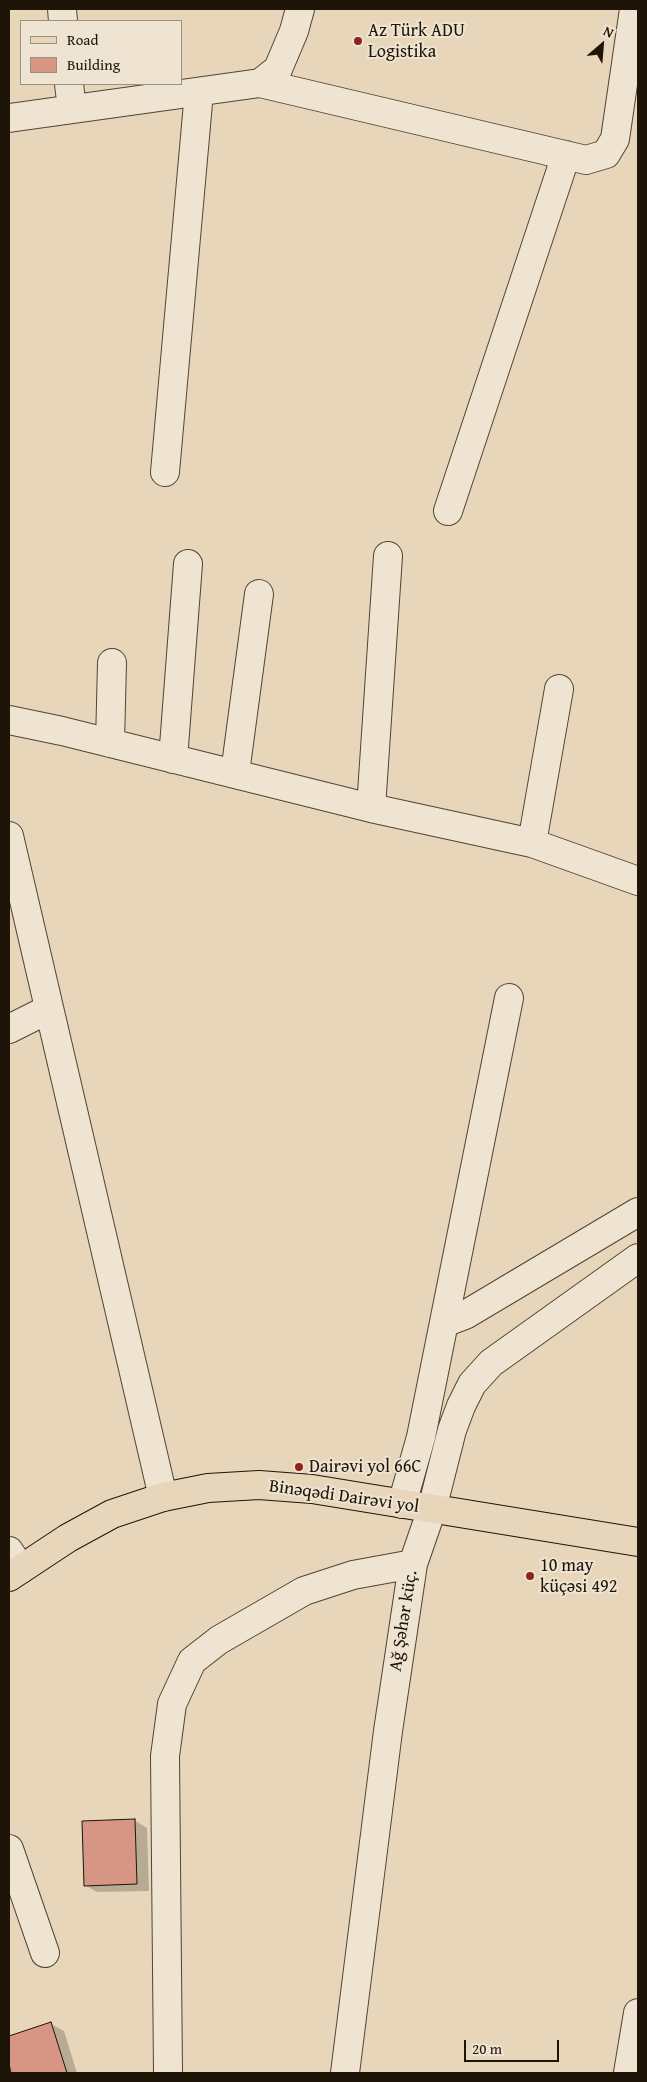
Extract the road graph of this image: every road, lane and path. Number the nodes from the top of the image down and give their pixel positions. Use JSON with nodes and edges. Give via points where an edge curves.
{"nodes":[{"id":1,"x":300,"y":9,"type":"edge"},
{"id":2,"x":634,"y":9,"type":"edge"},
{"id":3,"x":260,"y":83,"type":"junction"},
{"id":4,"x":199,"y":92,"type":"junction"},
{"id":5,"x":70,"y":96,"type":"edge"},
{"id":6,"x":9,"y":118,"type":"edge"},
{"id":7,"x":566,"y":155,"type":"junction"},
{"id":8,"x":165,"y":472,"type":"dead end"},
{"id":9,"x":448,"y":511,"type":"dead end"},
{"id":10,"x":388,"y":556,"type":"dead end"},
{"id":11,"x":188,"y":564,"type":"dead end"},
{"id":12,"x":259,"y":594,"type":"dead end"},
{"id":13,"x":112,"y":663,"type":"dead end"},
{"id":14,"x":559,"y":689,"type":"dead end"},
{"id":15,"x":9,"y":720,"type":"edge"},
{"id":16,"x":110,"y":744,"type":"junction"},
{"id":17,"x":172,"y":759,"type":"junction"},
{"id":18,"x":235,"y":773,"type":"junction"},
{"id":19,"x":371,"y":808,"type":"junction"},
{"id":20,"x":9,"y":836,"type":"edge"},
{"id":21,"x":532,"y":843,"type":"junction"},
{"id":22,"x":638,"y":881,"type":"edge"},
{"id":23,"x":509,"y":998,"type":"dead end"},
{"id":24,"x":49,"y":1009,"type":"junction"},
{"id":25,"x":9,"y":1029,"type":"edge"},
{"id":26,"x":638,"y":1212,"type":"edge"},
{"id":27,"x":638,"y":1258,"type":"edge"},
{"id":28,"x":444,"y":1323,"type":"junction"},
{"id":29,"x":163,"y":1497,"type":"junction"},
{"id":30,"x":402,"y":1504,"type":"junction"},
{"id":31,"x":432,"y":1509,"type":"junction"},
{"id":32,"x":638,"y":1542,"type":"edge"},
{"id":33,"x":413,"y":1564,"type":"junction"},
{"id":34,"x":13,"y":1566,"type":"edge"},
{"id":35,"x":9,"y":1849,"type":"edge"},
{"id":36,"x":45,"y":1953,"type":"dead end"},
{"id":37,"x":638,"y":2013,"type":"edge"},
{"id":38,"x":168,"y":2073,"type":"edge"},
{"id":39,"x":345,"y":2073,"type":"edge"},
{"id":40,"x":628,"y":2073,"type":"edge"}],
"edges":[{"from":1,"to":3,"type":"street","via":[[278,69]]},
{"from":2,"to":7,"type":"street","via":[[616,139],[606,154],[586,160]]},
{"from":3,"to":4,"type":"street"},
{"from":3,"to":7,"type":"street"},
{"from":4,"to":5,"type":"street"},
{"from":4,"to":8,"type":"street"},
{"from":5,"to":6,"type":"street"},
{"from":7,"to":9,"type":"street"},
{"from":10,"to":19,"type":"street"},
{"from":11,"to":17,"type":"street"},
{"from":12,"to":18,"type":"street"},
{"from":13,"to":16,"type":"street"},
{"from":14,"to":21,"type":"street"},
{"from":15,"to":16,"type":"street"},
{"from":16,"to":17,"type":"street"},
{"from":17,"to":18,"type":"street"},
{"from":18,"to":19,"type":"street"},
{"from":19,"to":21,"type":"street"},
{"from":20,"to":24,"type":"street"},
{"from":21,"to":22,"type":"street"},
{"from":23,"to":28,"type":"street"},
{"from":24,"to":25,"type":"street"},
{"from":24,"to":29,"type":"street"},
{"from":26,"to":28,"type":"street","via":[[465,1315]]},
{"from":27,"to":31,"type":"street","name":"Ağ Şəhər küç.","via":[[507,1350],[472,1384],[452,1430]]},
{"from":28,"to":30,"type":"street","via":[[421,1437]]},
{"from":29,"to":30,"type":"main road","name":"Binəqədi Dairəvi yol","via":[[208,1488],[259,1485],[312,1489]]},
{"from":29,"to":34,"type":"main road","name":"Binəqədi Dairəvi yol","via":[[112,1514]]},
{"from":30,"to":31,"type":"main road","name":"Binəqədi Dairəvi yol"},
{"from":31,"to":32,"type":"main road","name":"Binəqədi Dairəvi yol"},
{"from":31,"to":33,"type":"street","name":"Ağ Şəhər küç."},
{"from":33,"to":38,"type":"street","via":[[353,1575],[304,1591],[219,1640],[192,1661],[172,1704],[165,1756]]},
{"from":33,"to":39,"type":"street","name":"Ağ Şəhər küç.","via":[[388,1731]]},
{"from":35,"to":36,"type":"street"},
{"from":37,"to":40,"type":"street"}]}
